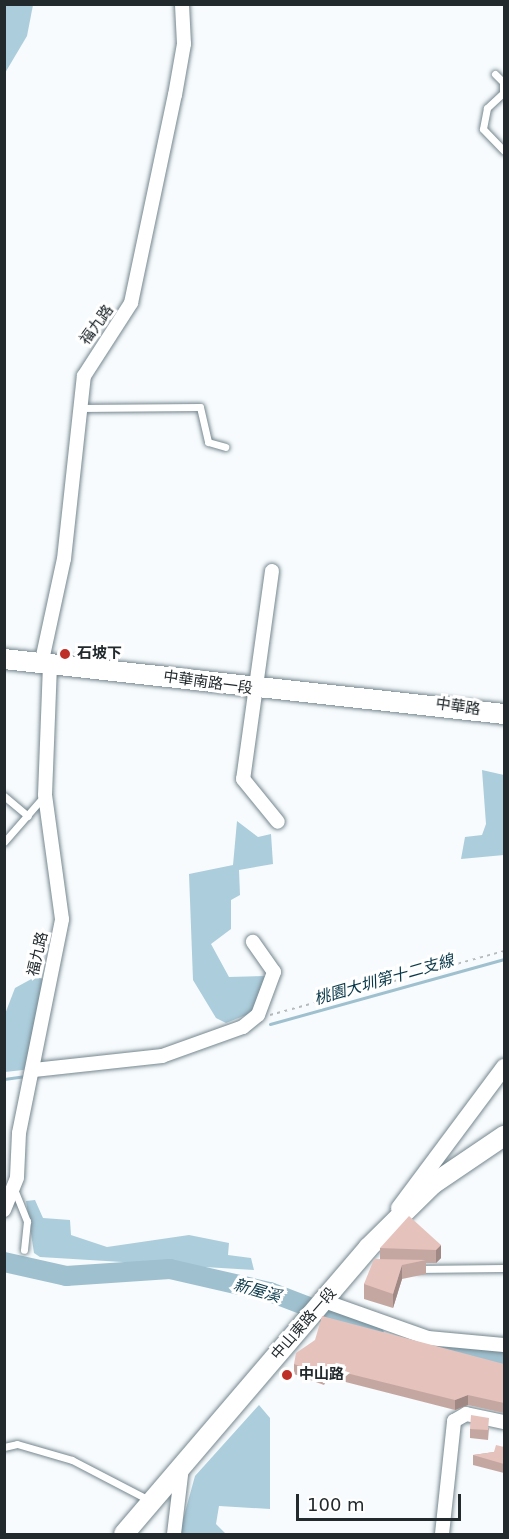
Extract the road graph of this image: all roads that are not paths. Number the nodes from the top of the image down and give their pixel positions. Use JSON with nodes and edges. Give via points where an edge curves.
{"nodes":[{"id":1,"x":182,"y":4,"type":"edge"},
{"id":2,"x":495,"y":74,"type":"dead end"},
{"id":3,"x":504,"y":151,"type":"edge"},
{"id":4,"x":79,"y":408,"type":"junction"},
{"id":5,"x":225,"y":447,"type":"dead end"},
{"id":6,"x":272,"y":571,"type":"dead end"},
{"id":7,"x":4,"y":659,"type":"edge"},
{"id":8,"x":46,"y":665,"type":"junction"},
{"id":9,"x":257,"y":691,"type":"junction"},
{"id":10,"x":412,"y":700,"type":"joint"},
{"id":11,"x":504,"y":714,"type":"edge"},
{"id":12,"x":45,"y":795,"type":"junction"},
{"id":13,"x":4,"y":796,"type":"edge"},
{"id":14,"x":28,"y":816,"type":"junction"},
{"id":15,"x":278,"y":822,"type":"dead end"},
{"id":16,"x":4,"y":842,"type":"edge"},
{"id":17,"x":253,"y":942,"type":"dead end"},
{"id":18,"x":504,"y":1067,"type":"edge"},
{"id":19,"x":34,"y":1070,"type":"junction"},
{"id":20,"x":504,"y":1136,"type":"edge"},
{"id":21,"x":14,"y":1190,"type":"junction"},
{"id":22,"x":4,"y":1210,"type":"edge"},
{"id":23,"x":24,"y":1250,"type":"dead end"},
{"id":24,"x":363,"y":1259,"type":"junction"},
{"id":25,"x":504,"y":1268,"type":"edge"},
{"id":26,"x":411,"y":1269,"type":"edge"},
{"id":27,"x":324,"y":1302,"type":"junction"},
{"id":28,"x":504,"y":1345,"type":"edge"},
{"id":29,"x":504,"y":1422,"type":"edge"},
{"id":30,"x":4,"y":1447,"type":"edge"},
{"id":31,"x":183,"y":1465,"type":"junction"},
{"id":32,"x":152,"y":1501,"type":"junction"},
{"id":33,"x":124,"y":1534,"type":"edge"},
{"id":34,"x":174,"y":1534,"type":"edge"},
{"id":35,"x":442,"y":1534,"type":"edge"}],
"edges":[{"from":1,"to":4,"type":"street","name":"福九路","via":[[184,44],[131,303],[86,372]]},
{"from":2,"to":3,"type":"lane","via":[[503,93],[487,108],[483,129]]},
{"from":4,"to":5,"type":"lane","via":[[200,407],[208,442]]},
{"from":4,"to":8,"type":"street","name":"福九路","via":[[63,559]]},
{"from":6,"to":9,"type":"street"},
{"from":7,"to":8,"type":"main road","name":"中華南路一段"},
{"from":8,"to":9,"type":"main road","name":"中華南路一段"},
{"from":8,"to":12,"type":"street","name":"福九路"},
{"from":9,"to":10,"type":"main road","name":"中華南路一段"},
{"from":9,"to":15,"type":"street","via":[[243,779]]},
{"from":10,"to":11,"type":"main road","name":"中華路"},
{"from":12,"to":14,"type":"lane"},
{"from":12,"to":19,"type":"street","name":"福九路","via":[[62,919]]},
{"from":13,"to":14,"type":"lane"},
{"from":14,"to":16,"type":"lane"},
{"from":17,"to":19,"type":"street","via":[[274,972],[258,1015],[243,1027],[162,1056]]},
{"from":18,"to":24,"type":"street","via":[[462,1130]]},
{"from":19,"to":21,"type":"street","name":"福九路"},
{"from":20,"to":24,"type":"main road","name":"中山東路一段","via":[[433,1184]]},
{"from":21,"to":22,"type":"street","name":"福九路"},
{"from":21,"to":23,"type":"lane","via":[[27,1221]]},
{"from":24,"to":27,"type":"main road","name":"中山東路一段"},
{"from":25,"to":26,"type":"lane"},
{"from":27,"to":28,"type":"street","via":[[428,1338]]},
{"from":27,"to":31,"type":"main road","name":"中山東路一段"},
{"from":29,"to":35,"type":"street","via":[[466,1414],[454,1421]]},
{"from":30,"to":32,"type":"lane","via":[[17,1444],[72,1460]]},
{"from":31,"to":32,"type":"main road","name":"中山東路一段"},
{"from":31,"to":34,"type":"street"},
{"from":32,"to":33,"type":"main road","name":"中山東路一段"}]}
